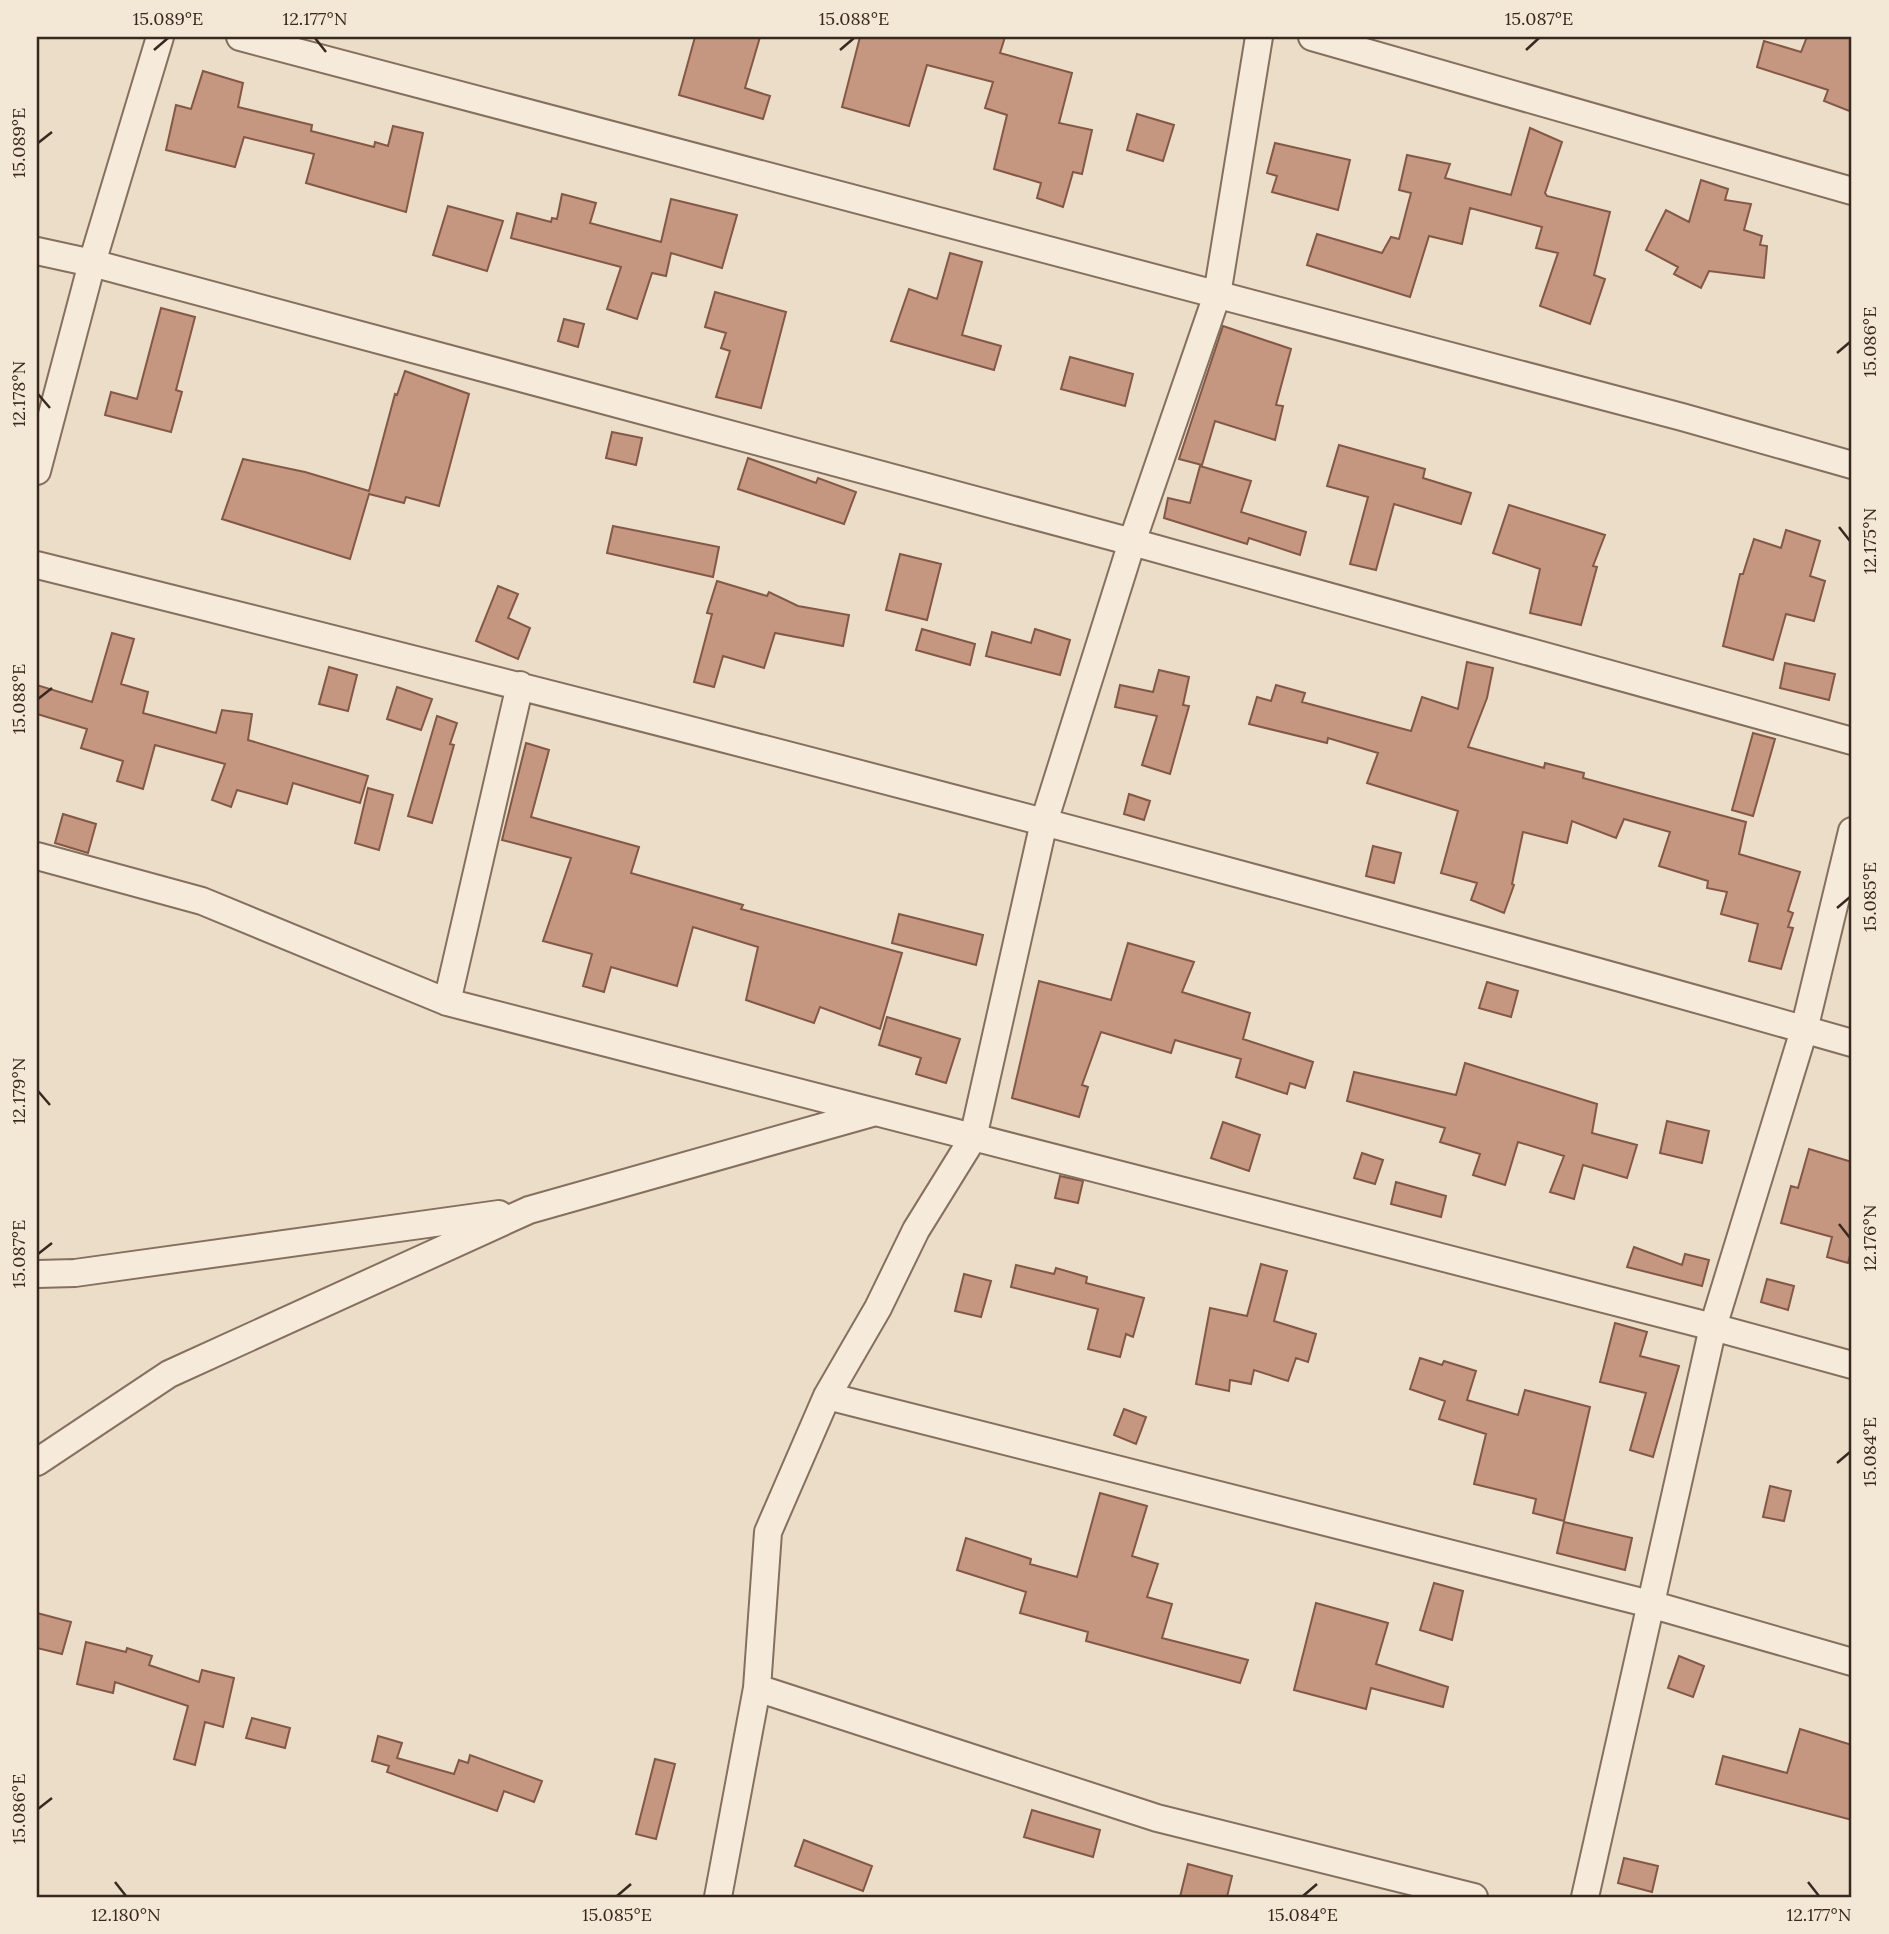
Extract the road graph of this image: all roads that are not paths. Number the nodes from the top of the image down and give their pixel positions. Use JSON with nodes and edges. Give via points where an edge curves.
{"nodes":[{"id":1,"x":160,"y":37,"type":"edge"},
{"id":2,"x":240,"y":37,"type":"edge"},
{"id":3,"x":1259,"y":37,"type":"edge"},
{"id":4,"x":1312,"y":37,"type":"edge"},
{"id":5,"x":1852,"y":191,"type":"edge"},
{"id":6,"x":37,"y":251,"type":"edge"},
{"id":7,"x":92,"y":263,"type":"junction"},
{"id":8,"x":1217,"y":295,"type":"junction"},
{"id":9,"x":1852,"y":465,"type":"edge"},
{"id":10,"x":37,"y":471,"type":"edge"},
{"id":11,"x":1132,"y":542,"type":"junction"},
{"id":12,"x":37,"y":565,"type":"edge"},
{"id":13,"x":520,"y":685,"type":"junction"},
{"id":14,"x":1852,"y":741,"type":"edge"},
{"id":15,"x":1044,"y":822,"type":"junction"},
{"id":16,"x":1852,"y":831,"type":"edge"},
{"id":17,"x":37,"y":856,"type":"edge"},
{"id":18,"x":447,"y":1002,"type":"junction"},
{"id":19,"x":1804,"y":1030,"type":"junction"},
{"id":20,"x":1852,"y":1044,"type":"edge"},
{"id":21,"x":874,"y":1112,"type":"junction"},
{"id":22,"x":973,"y":1138,"type":"junction"},
{"id":23,"x":529,"y":1210,"type":"junction"},
{"id":24,"x":37,"y":1274,"type":"edge"},
{"id":25,"x":1713,"y":1326,"type":"junction"},
{"id":26,"x":1852,"y":1365,"type":"edge"},
{"id":27,"x":827,"y":1396,"type":"junction"},
{"id":28,"x":37,"y":1462,"type":"edge"},
{"id":29,"x":1650,"y":1604,"type":"junction"},
{"id":30,"x":1852,"y":1662,"type":"edge"},
{"id":31,"x":757,"y":1688,"type":"junction"},
{"id":32,"x":718,"y":1897,"type":"edge"},
{"id":33,"x":1474,"y":1897,"type":"edge"},
{"id":34,"x":1585,"y":1897,"type":"edge"}],
"edges":[{"from":1,"to":7,"type":"street"},
{"from":2,"to":8,"type":"street"},
{"from":3,"to":8,"type":"street"},
{"from":4,"to":5,"type":"street"},
{"from":6,"to":7,"type":"street"},
{"from":7,"to":10,"type":"street"},
{"from":7,"to":11,"type":"street"},
{"from":8,"to":9,"type":"street"},
{"from":8,"to":11,"type":"street"},
{"from":11,"to":14,"type":"street"},
{"from":11,"to":15,"type":"street"},
{"from":12,"to":13,"type":"street"},
{"from":13,"to":15,"type":"street"},
{"from":13,"to":18,"type":"street"},
{"from":15,"to":19,"type":"street"},
{"from":15,"to":22,"type":"street"},
{"from":16,"to":19,"type":"street"},
{"from":17,"to":18,"type":"street","via":[[202,901]]},
{"from":18,"to":21,"type":"street"},
{"from":19,"to":20,"type":"street"},
{"from":19,"to":25,"type":"street"},
{"from":21,"to":22,"type":"street"},
{"from":21,"to":23,"type":"street"},
{"from":22,"to":25,"type":"street"},
{"from":22,"to":27,"type":"street","via":[[916,1230]]},
{"from":23,"to":24,"type":"street","via":[[75,1273]]},
{"from":23,"to":28,"type":"street","via":[[169,1374]]},
{"from":25,"to":26,"type":"street"},
{"from":25,"to":29,"type":"street"},
{"from":27,"to":29,"type":"street"},
{"from":27,"to":31,"type":"street","via":[[768,1532]]},
{"from":29,"to":30,"type":"street"},
{"from":29,"to":34,"type":"street"},
{"from":31,"to":32,"type":"street"},
{"from":31,"to":33,"type":"street","via":[[1157,1818]]}]}
